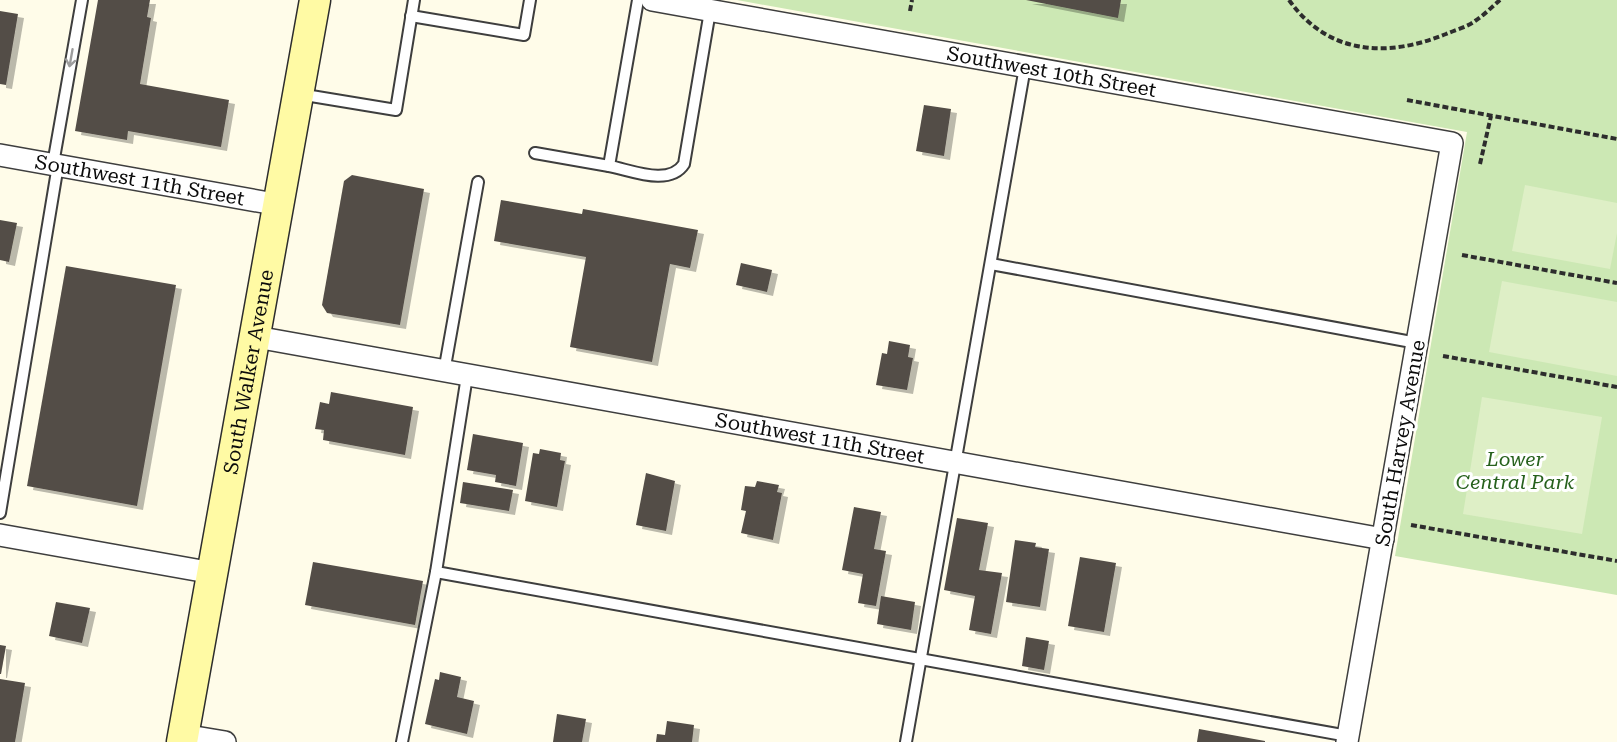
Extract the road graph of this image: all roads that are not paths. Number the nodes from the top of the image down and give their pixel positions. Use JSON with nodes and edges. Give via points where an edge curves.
{"nodes":[{"id":1,"x":82,"y":0,"type":"edge"},
{"id":2,"x":315,"y":0,"type":"edge"},
{"id":3,"x":414,"y":0,"type":"edge"},
{"id":4,"x":530,"y":0,"type":"edge"},
{"id":5,"x":638,"y":0,"type":"edge"},
{"id":6,"x":652,"y":0,"type":"edge"},
{"id":7,"x":710,"y":10,"type":"junction"},
{"id":8,"x":411,"y":16,"type":"junction"},
{"id":9,"x":1025,"y":67,"type":"junction"},
{"id":10,"x":299,"y":94,"type":"junction"},
{"id":11,"x":1452,"y":143,"type":"joint"},
{"id":12,"x":535,"y":153,"type":"dead end"},
{"id":13,"x":0,"y":155,"type":"edge"},
{"id":14,"x":55,"y":164,"type":"junction"},
{"id":15,"x":609,"y":166,"type":"junction"},
{"id":16,"x":478,"y":183,"type":"dead end"},
{"id":17,"x":280,"y":205,"type":"junction"},
{"id":18,"x":991,"y":264,"type":"junction"},
{"id":19,"x":256,"y":337,"type":"junction"},
{"id":20,"x":1417,"y":343,"type":"junction"},
{"id":21,"x":444,"y":372,"type":"junction"},
{"id":22,"x":467,"y":376,"type":"junction"},
{"id":23,"x":957,"y":462,"type":"junction"},
{"id":24,"x":0,"y":513,"type":"edge"},
{"id":25,"x":0,"y":535,"type":"edge"},
{"id":26,"x":1383,"y":539,"type":"junction"},
{"id":27,"x":436,"y":572,"type":"junction"},
{"id":28,"x":213,"y":573,"type":"junction"},
{"id":29,"x":921,"y":658,"type":"junction"},
{"id":30,"x":183,"y":738,"type":"edge"},
{"id":31,"x":1347,"y":739,"type":"edge"},
{"id":32,"x":225,"y":742,"type":"edge"},
{"id":33,"x":402,"y":742,"type":"edge"},
{"id":34,"x":906,"y":742,"type":"edge"}],
"edges":[{"from":1,"to":14,"type":"lane","one_way":true},
{"from":2,"to":10,"type":"main road","name":"South Walker Avenue"},
{"from":3,"to":8,"type":"lane"},
{"from":4,"to":8,"type":"lane","via":[[525,35]]},
{"from":5,"to":15,"type":"lane"},
{"from":6,"to":7,"type":"street","name":"Southwest 10th Street"},
{"from":7,"to":9,"type":"street","name":"Southwest 10th Street"},
{"from":7,"to":15,"type":"lane","via":[[684,164],[680,170],[663,176]]},
{"from":8,"to":10,"type":"lane","via":[[396,110]]},
{"from":9,"to":11,"type":"street","name":"Southwest 10th Street"},
{"from":9,"to":18,"type":"lane"},
{"from":10,"to":17,"type":"main road","name":"South Walker Avenue"},
{"from":11,"to":20,"type":"street","name":"South Harvey Avenue"},
{"from":12,"to":15,"type":"lane"},
{"from":13,"to":14,"type":"street","name":"Southwest 11th Street"},
{"from":14,"to":17,"type":"street","name":"Southwest 11th Street"},
{"from":14,"to":24,"type":"lane"},
{"from":16,"to":21,"type":"lane"},
{"from":17,"to":19,"type":"main road","name":"South Walker Avenue"},
{"from":18,"to":20,"type":"lane"},
{"from":18,"to":23,"type":"lane"},
{"from":19,"to":21,"type":"street","name":"Southwest 11th Street"},
{"from":19,"to":28,"type":"main road","name":"South Walker Avenue"},
{"from":20,"to":26,"type":"street","name":"South Harvey Avenue"},
{"from":21,"to":22,"type":"street","name":"Southwest 11th Street"},
{"from":22,"to":23,"type":"street","name":"Southwest 11th Street"},
{"from":22,"to":27,"type":"lane"},
{"from":23,"to":26,"type":"street","name":"Southwest 11th Street"},
{"from":23,"to":29,"type":"lane"},
{"from":25,"to":28,"type":"street"},
{"from":26,"to":31,"type":"street","name":"South Harvey Avenue"},
{"from":27,"to":29,"type":"lane"},
{"from":27,"to":33,"type":"lane"},
{"from":28,"to":30,"type":"main road","name":"South Walker Avenue"},
{"from":29,"to":31,"type":"lane"},
{"from":29,"to":34,"type":"lane"},
{"from":30,"to":32,"type":"street"}]}
